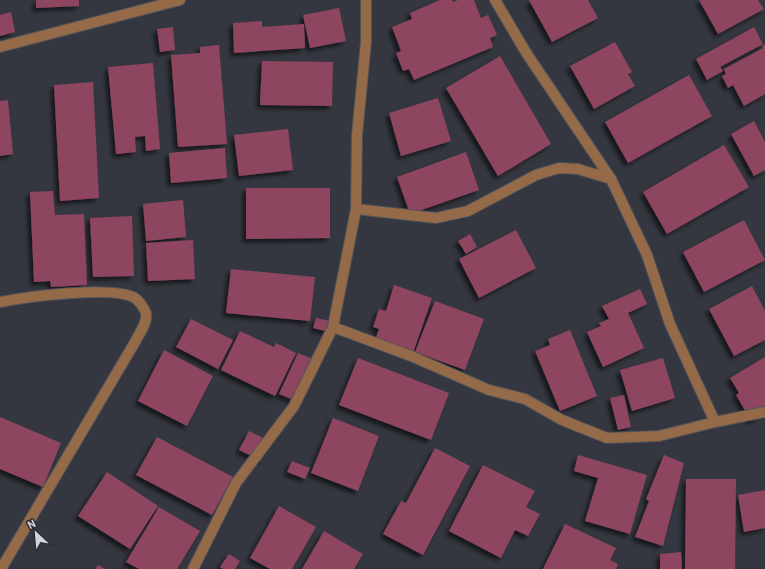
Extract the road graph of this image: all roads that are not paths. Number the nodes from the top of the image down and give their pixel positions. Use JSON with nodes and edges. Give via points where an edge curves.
{"nodes":[{"id":1,"x":179,"y":0,"type":"edge"},
{"id":2,"x":366,"y":0,"type":"edge"},
{"id":3,"x":495,"y":0,"type":"edge"},
{"id":4,"x":0,"y":47,"type":"edge"},
{"id":5,"x":611,"y":179,"type":"junction"},
{"id":6,"x":356,"y":209,"type":"junction"},
{"id":7,"x":0,"y":302,"type":"edge"},
{"id":8,"x":333,"y":327,"type":"junction"},
{"id":9,"x":765,"y":412,"type":"edge"},
{"id":10,"x":715,"y":422,"type":"junction"},
{"id":11,"x":1,"y":569,"type":"edge"},
{"id":12,"x":193,"y":569,"type":"edge"}],
"edges":[{"from":1,"to":4,"type":"street"},
{"from":2,"to":6,"type":"street","via":[[366,42],[357,135]]},
{"from":3,"to":5,"type":"street","via":[[527,54]]},
{"from":5,"to":6,"type":"street","via":[[578,169],[558,168],[536,175],[468,211],[436,218]]},
{"from":5,"to":10,"type":"street","via":[[647,255],[670,324]]},
{"from":6,"to":8,"type":"street"},
{"from":7,"to":11,"type":"street","via":[[80,292],[124,294],[139,302],[146,313],[135,342]]},
{"from":8,"to":10,"type":"street","via":[[411,356],[489,390],[525,399],[562,420],[607,438],[659,436]]},
{"from":8,"to":12,"type":"street","via":[[294,406],[236,483]]},
{"from":9,"to":10,"type":"street"}]}
